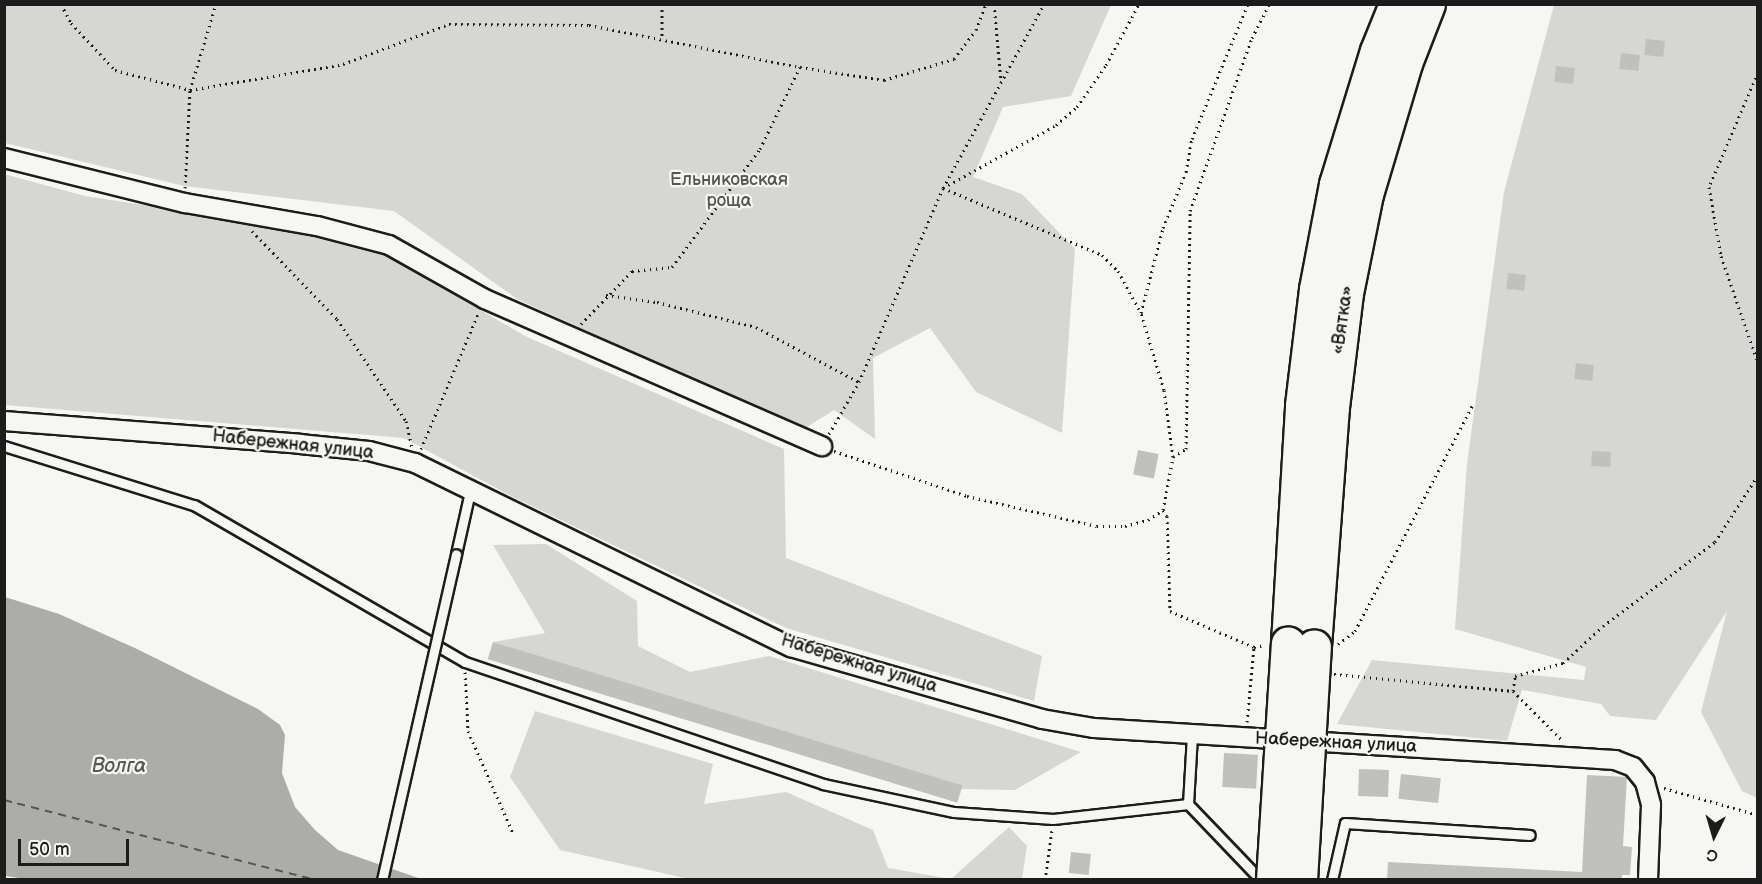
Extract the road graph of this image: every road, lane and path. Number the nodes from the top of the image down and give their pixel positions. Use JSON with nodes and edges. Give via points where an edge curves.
{"nodes":[{"id":1,"x":61,"y":4,"type":"edge"},
{"id":2,"x":216,"y":4,"type":"edge"},
{"id":3,"x":662,"y":4,"type":"edge"},
{"id":4,"x":986,"y":4,"type":"edge"},
{"id":5,"x":994,"y":4,"type":"edge"},
{"id":6,"x":1044,"y":4,"type":"edge"},
{"id":7,"x":1139,"y":4,"type":"edge"},
{"id":8,"x":1248,"y":4,"type":"edge"},
{"id":9,"x":1269,"y":4,"type":"edge"},
{"id":10,"x":1396,"y":4,"type":"edge"},
{"id":11,"x":1428,"y":4,"type":"edge"},
{"id":12,"x":662,"y":37,"type":"junction"},
{"id":13,"x":800,"y":68,"type":"junction"},
{"id":14,"x":1758,"y":72,"type":"edge"},
{"id":15,"x":1001,"y":83,"type":"junction"},
{"id":16,"x":190,"y":90,"type":"junction"},
{"id":17,"x":4,"y":158,"type":"edge"},
{"id":18,"x":943,"y":188,"type":"junction"},
{"id":19,"x":184,"y":203,"type":"junction"},
{"id":20,"x":225,"y":210,"type":"junction"},
{"id":21,"x":606,"y":295,"type":"junction"},
{"id":22,"x":484,"y":299,"type":"junction"},
{"id":23,"x":1141,"y":313,"type":"junction"},
{"id":24,"x":569,"y":336,"type":"junction"},
{"id":25,"x":1758,"y":363,"type":"edge"},
{"id":26,"x":859,"y":382,"type":"junction"},
{"id":27,"x":1473,"y":404,"type":"dead end"},
{"id":28,"x":4,"y":421,"type":"edge"},
{"id":29,"x":4,"y":446,"type":"edge"},
{"id":30,"x":822,"y":446,"type":"junction"},
{"id":31,"x":1173,"y":456,"type":"junction"},
{"id":32,"x":415,"y":462,"type":"junction"},
{"id":33,"x":1758,"y":475,"type":"edge"},
{"id":34,"x":471,"y":487,"type":"junction"},
{"id":35,"x":1163,"y":510,"type":"junction"},
{"id":36,"x":1312,"y":645,"type":"junction"},
{"id":37,"x":465,"y":662,"type":"junction"},
{"id":38,"x":1332,"y":674,"type":"dead end"},
{"id":39,"x":1513,"y":692,"type":"junction"},
{"id":40,"x":1192,"y":734,"type":"junction"},
{"id":41,"x":1245,"y":737,"type":"junction"},
{"id":42,"x":1578,"y":756,"type":"junction"},
{"id":43,"x":1645,"y":782,"type":"junction"},
{"id":44,"x":1188,"y":804,"type":"junction"},
{"id":45,"x":1758,"y":815,"type":"edge"},
{"id":46,"x":1053,"y":819,"type":"junction"},
{"id":47,"x":513,"y":833,"type":"dead end"},
{"id":48,"x":1530,"y":835,"type":"dead end"},
{"id":49,"x":382,"y":879,"type":"edge"},
{"id":50,"x":1045,"y":879,"type":"edge"},
{"id":51,"x":1261,"y":879,"type":"edge"},
{"id":52,"x":1273,"y":879,"type":"edge"},
{"id":53,"x":1300,"y":879,"type":"edge"},
{"id":54,"x":1332,"y":879,"type":"edge"},
{"id":55,"x":1648,"y":879,"type":"edge"}],
"edges":[{"from":1,"to":16,"type":"path","via":[[71,23],[115,70]]},
{"from":2,"to":16,"type":"path"},
{"from":3,"to":12,"type":"path"},
{"from":4,"to":13,"type":"path","via":[[976,30],[954,59],[884,80]]},
{"from":5,"to":15,"type":"path"},
{"from":6,"to":15,"type":"path"},
{"from":7,"to":18,"type":"path","via":[[1106,65],[1077,107],[1056,125]]},
{"from":8,"to":23,"type":"path","via":[[1192,139],[1183,181],[1163,228]]},
{"from":9,"to":31,"type":"path","via":[[1252,39],[1190,211],[1186,449]]},
{"from":10,"to":36,"type":"highway","name":"«Вятка»","via":[[1377,51],[1336,184],[1316,289],[1302,405]]},
{"from":11,"to":36,"type":"highway","name":"«Вятка»","via":[[1405,63],[1366,194],[1346,293]]},
{"from":12,"to":13,"type":"path"},
{"from":12,"to":16,"type":"path","via":[[589,25],[449,24],[343,64]]},
{"from":13,"to":21,"type":"path","via":[[760,149],[672,267],[632,270]]},
{"from":14,"to":25,"type":"path","via":[[1709,187],[1721,256]]},
{"from":15,"to":18,"type":"path"},
{"from":16,"to":19,"type":"path"},
{"from":17,"to":19,"type":"street"},
{"from":18,"to":23,"type":"path","via":[[1102,255],[1118,271]]},
{"from":18,"to":26,"type":"path"},
{"from":19,"to":20,"type":"street"},
{"from":20,"to":22,"type":"street","via":[[317,226],[389,245]]},
{"from":20,"to":32,"type":"path","via":[[250,229],[337,319],[406,421]]},
{"from":21,"to":24,"type":"path"},
{"from":21,"to":26,"type":"path","via":[[657,302],[756,327]]},
{"from":22,"to":24,"type":"street"},
{"from":22,"to":32,"type":"path"},
{"from":23,"to":31,"type":"path","via":[[1164,390]]},
{"from":24,"to":30,"type":"street"},
{"from":26,"to":30,"type":"path"},
{"from":27,"to":36,"type":"path","via":[[1355,631]]},
{"from":28,"to":32,"type":"street","name":"Набережная улица","via":[[300,444],[369,451]]},
{"from":29,"to":37,"type":"lane","via":[[194,505]]},
{"from":30,"to":35,"type":"path","via":[[967,496],[1068,521],[1125,526],[1148,520]]},
{"from":31,"to":35,"type":"path"},
{"from":32,"to":34,"type":"street","name":"Набережная улица"},
{"from":33,"to":39,"type":"path","via":[[1715,542],[1603,626],[1563,663],[1515,676]]},
{"from":34,"to":40,"type":"street","name":"Набережная улица","via":[[790,647],[1042,719],[1094,728]]},
{"from":34,"to":49,"type":"lane","bridge":true},
{"from":35,"to":41,"type":"path","via":[[1167,516],[1170,611],[1254,646]]},
{"from":36,"to":52,"type":"highway","bridge":true},
{"from":36,"to":53,"type":"highway","bridge":true},
{"from":37,"to":46,"type":"lane","via":[[823,784],[954,812]]},
{"from":37,"to":47,"type":"path","via":[[468,731]]},
{"from":38,"to":39,"type":"path"},
{"from":39,"to":42,"type":"path"},
{"from":40,"to":41,"type":"street","name":"Набережная улица"},
{"from":40,"to":44,"type":"lane"},
{"from":41,"to":42,"type":"street","name":"Набережная улица"},
{"from":42,"to":43,"type":"street","name":"Набережная улица","via":[[1633,767]]},
{"from":43,"to":45,"type":"path"},
{"from":43,"to":55,"type":"street","via":[[1651,805]]},
{"from":44,"to":46,"type":"lane"},
{"from":44,"to":51,"type":"lane"},
{"from":46,"to":50,"type":"path"},
{"from":48,"to":54,"type":"lane","via":[[1345,823]]}]}
